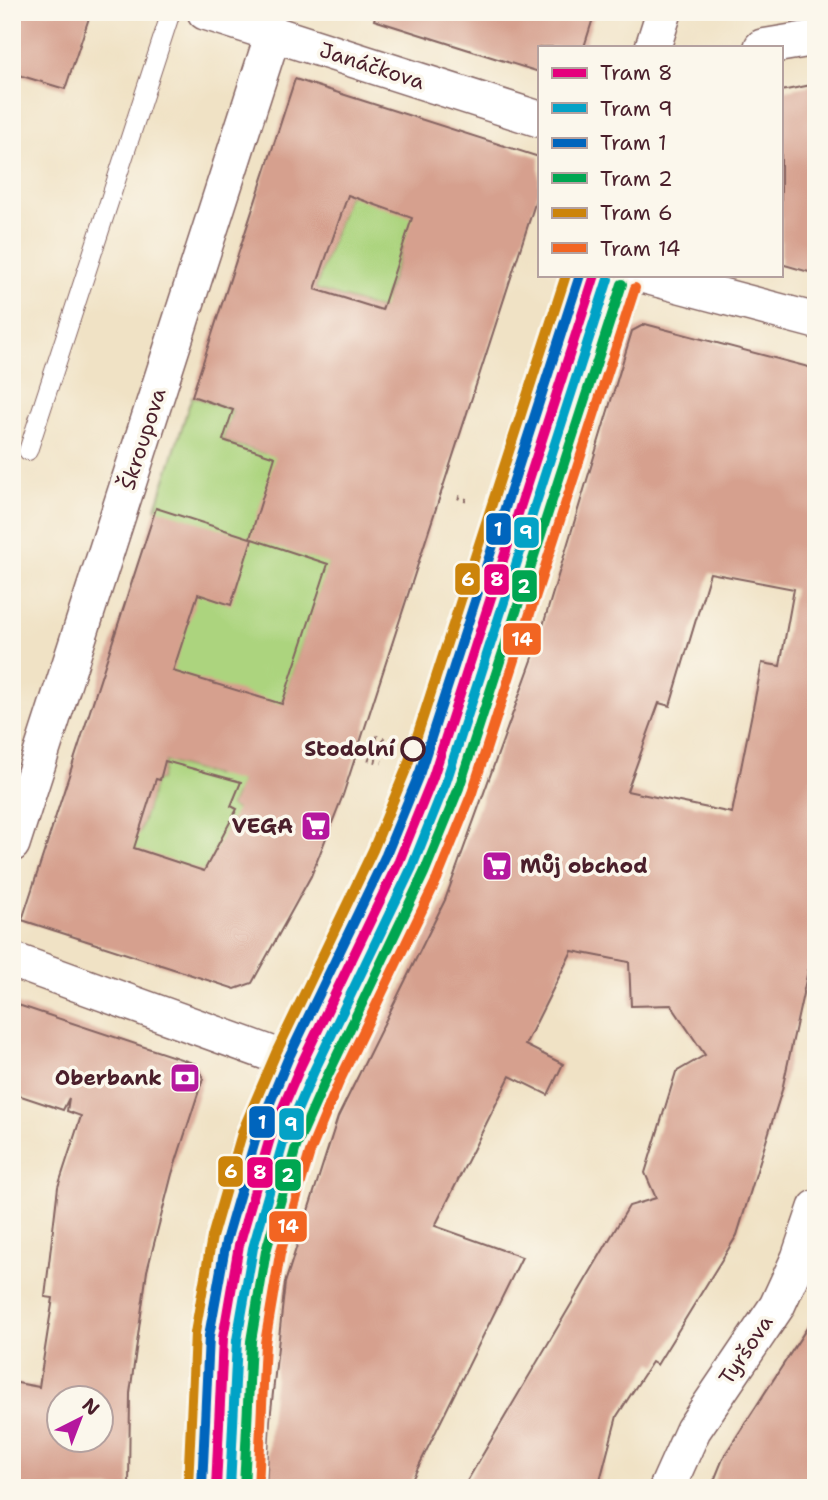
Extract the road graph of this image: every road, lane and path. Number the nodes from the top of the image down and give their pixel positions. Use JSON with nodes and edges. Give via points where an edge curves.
{"nodes":[{"id":1,"x":172,"y":12,"type":"edge"},
{"id":2,"x":205,"y":12,"type":"edge"},
{"id":3,"x":664,"y":12,"type":"edge"},
{"id":4,"x":273,"y":34,"type":"junction"},
{"id":5,"x":816,"y":38,"type":"edge"},
{"id":6,"x":653,"y":46,"type":"edge"},
{"id":7,"x":768,"y":46,"type":"edge"},
{"id":8,"x":538,"y":119,"type":"edge"},
{"id":9,"x":581,"y":276,"type":"edge"},
{"id":10,"x":646,"y":276,"type":"edge"},
{"id":11,"x":816,"y":321,"type":"edge"},
{"id":12,"x":28,"y":451,"type":"dead end"},
{"id":13,"x":12,"y":844,"type":"edge"},
{"id":14,"x":12,"y":960,"type":"edge"},
{"id":15,"x":291,"y":1061,"type":"junction"},
{"id":16,"x":816,"y":1208,"type":"edge"},
{"id":17,"x":206,"y":1488,"type":"edge"},
{"id":18,"x":667,"y":1488,"type":"edge"}],
"edges":[{"from":1,"to":12,"type":"lane"},
{"from":2,"to":4,"type":"street","name":"Janáčkova"},
{"from":3,"to":6,"type":"street"},
{"from":4,"to":8,"type":"street","name":"Janáčkova"},
{"from":4,"to":13,"type":"street","name":"Škroupova"},
{"from":5,"to":7,"type":"street"},
{"from":9,"to":15,"type":"street","via":[[419,774],[369,897]]},
{"from":10,"to":11,"type":"street"},
{"from":14,"to":15,"type":"street"},
{"from":15,"to":17,"type":"street","via":[[248,1172],[220,1286],[209,1378]]},
{"from":16,"to":18,"type":"street","name":"Tyršova","via":[[776,1306],[693,1430]]}]}
